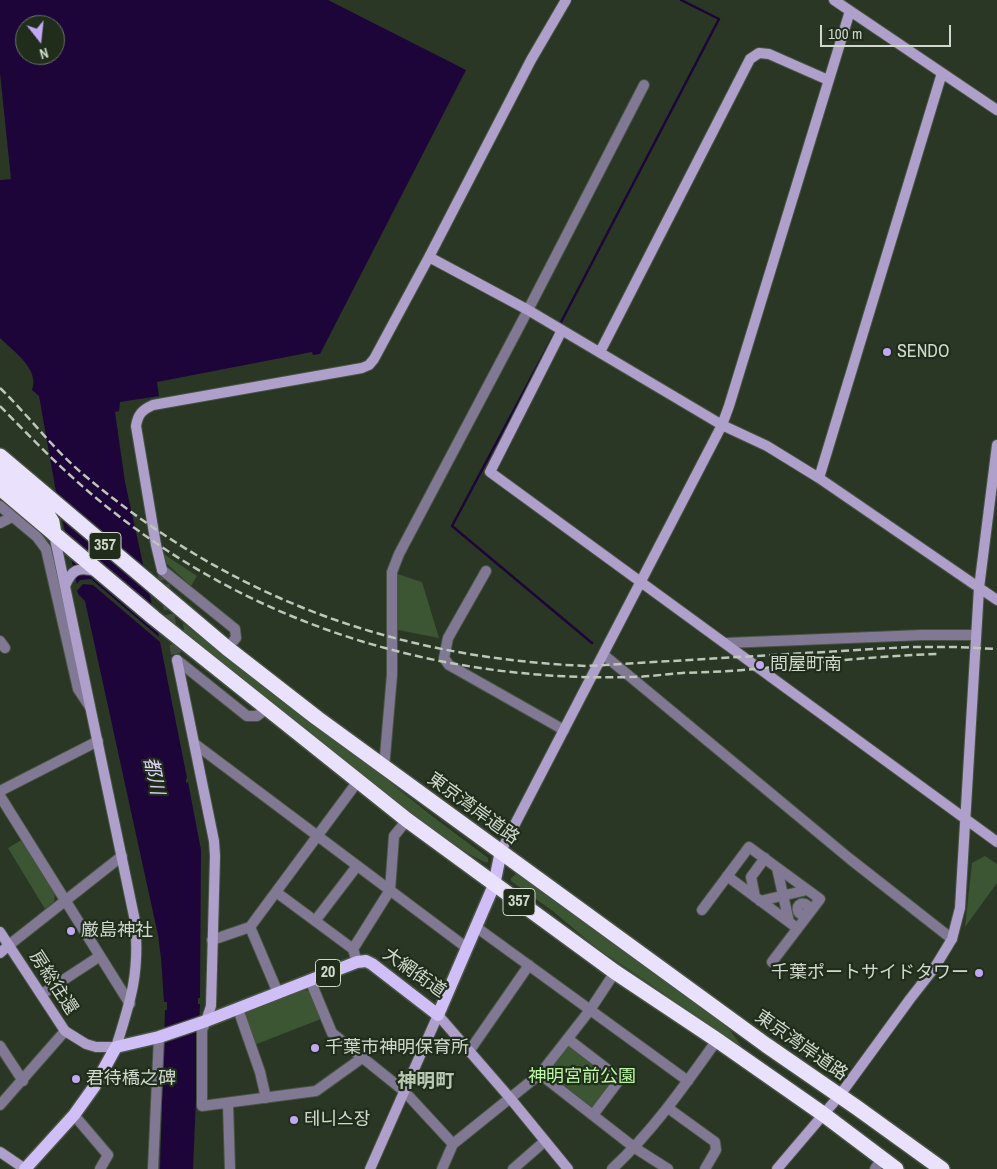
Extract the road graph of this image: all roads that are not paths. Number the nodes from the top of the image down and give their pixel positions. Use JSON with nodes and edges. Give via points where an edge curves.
{"nodes":[{"id":1,"x":566,"y":0,"type":"edge"},
{"id":2,"x":834,"y":0,"type":"edge"},
{"id":3,"x":850,"y":11,"type":"junction"},
{"id":4,"x":942,"y":73,"type":"junction"},
{"id":5,"x":828,"y":80,"type":"junction"},
{"id":6,"x":644,"y":86,"type":"dead end"},
{"id":7,"x":997,"y":110,"type":"edge"},
{"id":8,"x":429,"y":257,"type":"junction"},
{"id":9,"x":528,"y":310,"type":"junction"},
{"id":10,"x":559,"y":328,"type":"junction"},
{"id":11,"x":600,"y":352,"type":"junction"},
{"id":12,"x":722,"y":425,"type":"junction"},
{"id":13,"x":997,"y":445,"type":"edge"},
{"id":14,"x":0,"y":456,"type":"edge"},
{"id":15,"x":0,"y":472,"type":"edge"},
{"id":16,"x":819,"y":478,"type":"junction"},
{"id":17,"x":0,"y":488,"type":"edge"},
{"id":18,"x":0,"y":506,"type":"edge"},
{"id":19,"x":12,"y":516,"type":"junction"},
{"id":20,"x":0,"y":523,"type":"edge"},
{"id":21,"x":54,"y":534,"type":"junction"},
{"id":22,"x":486,"y":571,"type":"dead end"},
{"id":23,"x":97,"y":572,"type":"junction"},
{"id":24,"x":642,"y":582,"type":"junction"},
{"id":25,"x":65,"y":586,"type":"junction"},
{"id":26,"x":979,"y":588,"type":"junction"},
{"id":27,"x":997,"y":600,"type":"edge"},
{"id":28,"x":976,"y":635,"type":"junction"},
{"id":29,"x":726,"y":643,"type":"junction"},
{"id":30,"x":227,"y":648,"type":"junction"},
{"id":31,"x":604,"y":655,"type":"junction"},
{"id":32,"x":267,"y":708,"type":"junction"},
{"id":33,"x":92,"y":710,"type":"junction"},
{"id":34,"x":564,"y":730,"type":"junction"},
{"id":35,"x":98,"y":742,"type":"junction"},
{"id":36,"x":195,"y":744,"type":"junction"},
{"id":37,"x":384,"y":768,"type":"junction"},
{"id":38,"x":358,"y":781,"type":"junction"},
{"id":39,"x":0,"y":791,"type":"edge"},
{"id":40,"x":0,"y":796,"type":"edge"},
{"id":41,"x":965,"y":818,"type":"junction"},
{"id":42,"x":408,"y":820,"type":"junction"},
{"id":43,"x":318,"y":836,"type":"junction"},
{"id":44,"x":997,"y":842,"type":"edge"},
{"id":45,"x":501,"y":851,"type":"junction"},
{"id":46,"x":122,"y":856,"type":"junction"},
{"id":47,"x":765,"y":858,"type":"junction"},
{"id":48,"x":357,"y":866,"type":"junction"},
{"id":49,"x":778,"y":868,"type":"junction"},
{"id":50,"x":727,"y":876,"type":"junction"},
{"id":51,"x":494,"y":885,"type":"junction"},
{"id":52,"x":390,"y":890,"type":"junction"},
{"id":53,"x":808,"y":890,"type":"junction"},
{"id":54,"x":276,"y":892,"type":"junction"},
{"id":55,"x":758,"y":899,"type":"junction"},
{"id":56,"x":65,"y":901,"type":"junction"},
{"id":57,"x":793,"y":902,"type":"junction"},
{"id":58,"x":702,"y":910,"type":"dead end"},
{"id":59,"x":811,"y":916,"type":"junction"},
{"id":60,"x":315,"y":921,"type":"junction"},
{"id":61,"x":793,"y":925,"type":"junction"},
{"id":62,"x":250,"y":927,"type":"junction"},
{"id":63,"x":476,"y":927,"type":"junction"},
{"id":64,"x":0,"y":932,"type":"edge"},
{"id":65,"x":952,"y":938,"type":"junction"},
{"id":66,"x":212,"y":940,"type":"junction"},
{"id":67,"x":9,"y":946,"type":"junction"},
{"id":68,"x":467,"y":948,"type":"junction"},
{"id":69,"x":353,"y":949,"type":"junction"},
{"id":70,"x":0,"y":953,"type":"edge"},
{"id":71,"x":100,"y":956,"type":"junction"},
{"id":72,"x":357,"y":962,"type":"junction"},
{"id":73,"x":772,"y":962,"type":"dead end"},
{"id":74,"x":529,"y":965,"type":"junction"},
{"id":75,"x":615,"y":972,"type":"junction"},
{"id":76,"x":310,"y":980,"type":"junction"},
{"id":77,"x":278,"y":993,"type":"junction"},
{"id":78,"x":42,"y":994,"type":"junction"},
{"id":79,"x":130,"y":1004,"type":"junction"},
{"id":80,"x":238,"y":1009,"type":"junction"},
{"id":81,"x":590,"y":1010,"type":"junction"},
{"id":82,"x":438,"y":1014,"type":"junction"},
{"id":83,"x":206,"y":1021,"type":"junction"},
{"id":84,"x":65,"y":1031,"type":"junction"},
{"id":85,"x":159,"y":1037,"type":"junction"},
{"id":86,"x":568,"y":1039,"type":"junction"},
{"id":87,"x":717,"y":1040,"type":"junction"},
{"id":88,"x":0,"y":1046,"type":"edge"},
{"id":89,"x":116,"y":1048,"type":"junction"},
{"id":90,"x":470,"y":1050,"type":"junction"},
{"id":91,"x":362,"y":1058,"type":"junction"},
{"id":92,"x":540,"y":1074,"type":"junction"},
{"id":93,"x":23,"y":1081,"type":"junction"},
{"id":94,"x":688,"y":1081,"type":"junction"},
{"id":95,"x":404,"y":1091,"type":"junction"},
{"id":96,"x":840,"y":1095,"type":"junction"},
{"id":97,"x":266,"y":1098,"type":"junction"},
{"id":98,"x":510,"y":1098,"type":"junction"},
{"id":99,"x":1,"y":1103,"type":"edge"},
{"id":100,"x":228,"y":1104,"type":"junction"},
{"id":101,"x":668,"y":1108,"type":"junction"},
{"id":102,"x":823,"y":1114,"type":"junction"},
{"id":103,"x":74,"y":1115,"type":"junction"},
{"id":104,"x":593,"y":1115,"type":"junction"},
{"id":105,"x":545,"y":1141,"type":"junction"},
{"id":106,"x":454,"y":1144,"type":"junction"},
{"id":107,"x":635,"y":1148,"type":"junction"},
{"id":108,"x":0,"y":1152,"type":"edge"},
{"id":109,"x":879,"y":1164,"type":"edge"},
{"id":110,"x":25,"y":1169,"type":"edge"},
{"id":111,"x":100,"y":1169,"type":"edge"},
{"id":112,"x":153,"y":1169,"type":"edge"},
{"id":113,"x":230,"y":1169,"type":"edge"},
{"id":114,"x":370,"y":1169,"type":"edge"},
{"id":115,"x":442,"y":1169,"type":"edge"},
{"id":116,"x":513,"y":1169,"type":"edge"},
{"id":117,"x":568,"y":1169,"type":"edge"},
{"id":118,"x":612,"y":1169,"type":"edge"},
{"id":119,"x":668,"y":1169,"type":"edge"},
{"id":120,"x":705,"y":1169,"type":"edge"},
{"id":121,"x":778,"y":1169,"type":"edge"},
{"id":122,"x":896,"y":1169,"type":"edge"},
{"id":123,"x":942,"y":1169,"type":"edge"}],
"edges":[{"from":1,"to":8,"type":"street","via":[[531,60]]},
{"from":2,"to":3,"type":"street"},
{"from":3,"to":4,"type":"street"},
{"from":3,"to":5,"type":"street"},
{"from":4,"to":7,"type":"street"},
{"from":4,"to":16,"type":"street"},
{"from":5,"to":11,"type":"street","via":[[769,54],[759,53],[750,59]]},
{"from":5,"to":12,"type":"street"},
{"from":6,"to":9,"type":"street"},
{"from":8,"to":9,"type":"street"},
{"from":8,"to":30,"type":"street","via":[[369,365],[153,405],[138,417],[136,426],[162,570],[235,629],[236,638]]},
{"from":9,"to":10,"type":"street"},
{"from":9,"to":37,"type":"street","via":[[392,572],[392,675]]},
{"from":10,"to":11,"type":"street"},
{"from":10,"to":24,"type":"street","via":[[490,472]]},
{"from":11,"to":12,"type":"street"},
{"from":12,"to":16,"type":"street","via":[[767,446]]},
{"from":12,"to":24,"type":"street"},
{"from":13,"to":26,"type":"street"},
{"from":14,"to":30,"type":"highway","name":"東京湾岸道路","number":"357"},
{"from":15,"to":21,"type":"highway","via":[[44,509],[52,522]]},
{"from":16,"to":26,"type":"street"},
{"from":17,"to":21,"type":"highway","number":"357"},
{"from":18,"to":19,"type":"street"},
{"from":19,"to":20,"type":"street"},
{"from":19,"to":33,"type":"street","via":[[46,549],[78,689]]},
{"from":21,"to":23,"type":"highway","number":"357"},
{"from":21,"to":25,"type":"street"},
{"from":22,"to":34,"type":"street","via":[[448,638],[444,658],[449,665]]},
{"from":23,"to":25,"type":"street","via":[[77,570]]},
{"from":23,"to":32,"type":"highway","number":"357"},
{"from":24,"to":29,"type":"street"},
{"from":24,"to":31,"type":"street"},
{"from":25,"to":33,"type":"street"},
{"from":26,"to":27,"type":"street"},
{"from":26,"to":28,"type":"street"},
{"from":28,"to":29,"type":"street"},
{"from":28,"to":41,"type":"street"},
{"from":29,"to":41,"type":"street"},
{"from":30,"to":37,"type":"highway","name":"東京湾岸道路","number":"357"},
{"from":31,"to":34,"type":"street"},
{"from":31,"to":65,"type":"street","via":[[850,859]]},
{"from":32,"to":36,"type":"street","via":[[257,716],[247,716],[177,660]]},
{"from":32,"to":38,"type":"highway","number":"357"},
{"from":33,"to":35,"type":"street"},
{"from":34,"to":45,"type":"street"},
{"from":35,"to":39,"type":"street"},
{"from":35,"to":46,"type":"street"},
{"from":36,"to":43,"type":"street"},
{"from":36,"to":66,"type":"street","via":[[214,841]]},
{"from":37,"to":45,"type":"highway","name":"東京湾岸道路","number":"357"},
{"from":38,"to":42,"type":"highway","number":"357"},
{"from":38,"to":43,"type":"street"},
{"from":40,"to":56,"type":"street"},
{"from":41,"to":44,"type":"street"},
{"from":41,"to":65,"type":"street","via":[[960,908]]},
{"from":42,"to":51,"type":"highway","number":"357"},
{"from":42,"to":52,"type":"street","via":[[394,836]]},
{"from":43,"to":48,"type":"street"},
{"from":43,"to":54,"type":"street"},
{"from":45,"to":51,"type":"main road","name":"大網街道"},
{"from":45,"to":96,"type":"highway","name":"東京湾岸道路","number":"357","via":[[766,1045]]},
{"from":46,"to":56,"type":"street"},
{"from":46,"to":79,"type":"street","via":[[137,943]]},
{"from":47,"to":49,"type":"street"},
{"from":47,"to":50,"type":"street","via":[[749,846]]},
{"from":47,"to":55,"type":"street","via":[[751,877]]},
{"from":48,"to":52,"type":"street"},
{"from":48,"to":60,"type":"street"},
{"from":49,"to":53,"type":"street"},
{"from":49,"to":57,"type":"street"},
{"from":50,"to":55,"type":"street"},
{"from":50,"to":58,"type":"street"},
{"from":51,"to":63,"type":"main road","name":"大網街道"},
{"from":51,"to":75,"type":"highway","number":"357"},
{"from":52,"to":68,"type":"street"},
{"from":52,"to":69,"type":"street"},
{"from":53,"to":57,"type":"street"},
{"from":53,"to":59,"type":"street","via":[[820,899]]},
{"from":54,"to":60,"type":"street"},
{"from":54,"to":62,"type":"street"},
{"from":55,"to":57,"type":"street"},
{"from":55,"to":61,"type":"street"},
{"from":56,"to":67,"type":"street"},
{"from":56,"to":71,"type":"street"},
{"from":57,"to":59,"type":"street","via":[[806,905]]},
{"from":57,"to":61,"type":"street"},
{"from":59,"to":61,"type":"street"},
{"from":60,"to":69,"type":"street"},
{"from":61,"to":73,"type":"street"},
{"from":62,"to":66,"type":"street"},
{"from":62,"to":77,"type":"street"},
{"from":63,"to":68,"type":"main road","name":"大網街道"},
{"from":63,"to":74,"type":"street"},
{"from":64,"to":67,"type":"street","name":"房総往還"},
{"from":65,"to":96,"type":"street","via":[[935,967]]},
{"from":66,"to":83,"type":"street","via":[[211,1006]]},
{"from":67,"to":70,"type":"street"},
{"from":67,"to":78,"type":"street","name":"房総往還"},
{"from":68,"to":82,"type":"main road","name":"大網街道"},
{"from":69,"to":72,"type":"street"},
{"from":71,"to":78,"type":"street"},
{"from":71,"to":79,"type":"street"},
{"from":72,"to":76,"type":"main road","name":"大網街道","number":"20"},
{"from":72,"to":82,"type":"main road","name":"大網街道","number":"20","via":[[372,964]]},
{"from":74,"to":81,"type":"street"},
{"from":74,"to":90,"type":"street"},
{"from":75,"to":81,"type":"street"},
{"from":75,"to":87,"type":"highway","number":"357"},
{"from":76,"to":77,"type":"main road","name":"大網街道","number":"20"},
{"from":76,"to":91,"type":"street","via":[[332,1033]]},
{"from":77,"to":80,"type":"main road","name":"大網街道","number":"20"},
{"from":78,"to":84,"type":"street","name":"房総往還"},
{"from":79,"to":89,"type":"street"},
{"from":80,"to":83,"type":"main road","name":"大網街道","number":"20"},
{"from":80,"to":97,"type":"street"},
{"from":81,"to":86,"type":"street"},
{"from":81,"to":94,"type":"street"},
{"from":82,"to":90,"type":"street"},
{"from":82,"to":95,"type":"street"},
{"from":83,"to":85,"type":"main road","number":"20"},
{"from":83,"to":100,"type":"street","via":[[202,1030],[202,1106]]},
{"from":84,"to":89,"type":"street","name":"房総往還","via":[[86,1044]]},
{"from":84,"to":93,"type":"street"},
{"from":85,"to":89,"type":"main road","number":"20"},
{"from":85,"to":112,"type":"street"},
{"from":86,"to":92,"type":"street"},
{"from":86,"to":104,"type":"street","via":[[620,1079]]},
{"from":87,"to":94,"type":"street"},
{"from":87,"to":102,"type":"highway","number":"357"},
{"from":88,"to":93,"type":"street"},
{"from":89,"to":103,"type":"main road"},
{"from":90,"to":98,"type":"street"},
{"from":91,"to":95,"type":"street"},
{"from":91,"to":97,"type":"street","via":[[316,1091]]},
{"from":92,"to":98,"type":"street"},
{"from":92,"to":104,"type":"street"},
{"from":93,"to":99,"type":"street"},
{"from":94,"to":101,"type":"street"},
{"from":95,"to":106,"type":"street"},
{"from":95,"to":114,"type":"street"},
{"from":96,"to":102,"type":"street"},
{"from":96,"to":123,"type":"highway","name":"東京湾岸道路","number":"357"},
{"from":97,"to":100,"type":"street"},
{"from":98,"to":105,"type":"street"},
{"from":98,"to":106,"type":"street"},
{"from":100,"to":113,"type":"street"},
{"from":101,"to":107,"type":"street"},
{"from":101,"to":120,"type":"street","via":[[715,1142],[716,1150]]},
{"from":102,"to":109,"type":"highway","number":"357"},
{"from":102,"to":121,"type":"street"},
{"from":103,"to":110,"type":"main road"},
{"from":103,"to":111,"type":"street","via":[[108,1155]]},
{"from":104,"to":107,"type":"street"},
{"from":105,"to":116,"type":"street"},
{"from":105,"to":117,"type":"street"},
{"from":106,"to":115,"type":"street"},
{"from":107,"to":118,"type":"street"},
{"from":107,"to":119,"type":"street"},
{"from":108,"to":110,"type":"street"},
{"from":109,"to":122,"type":"highway","number":"357"}]}
